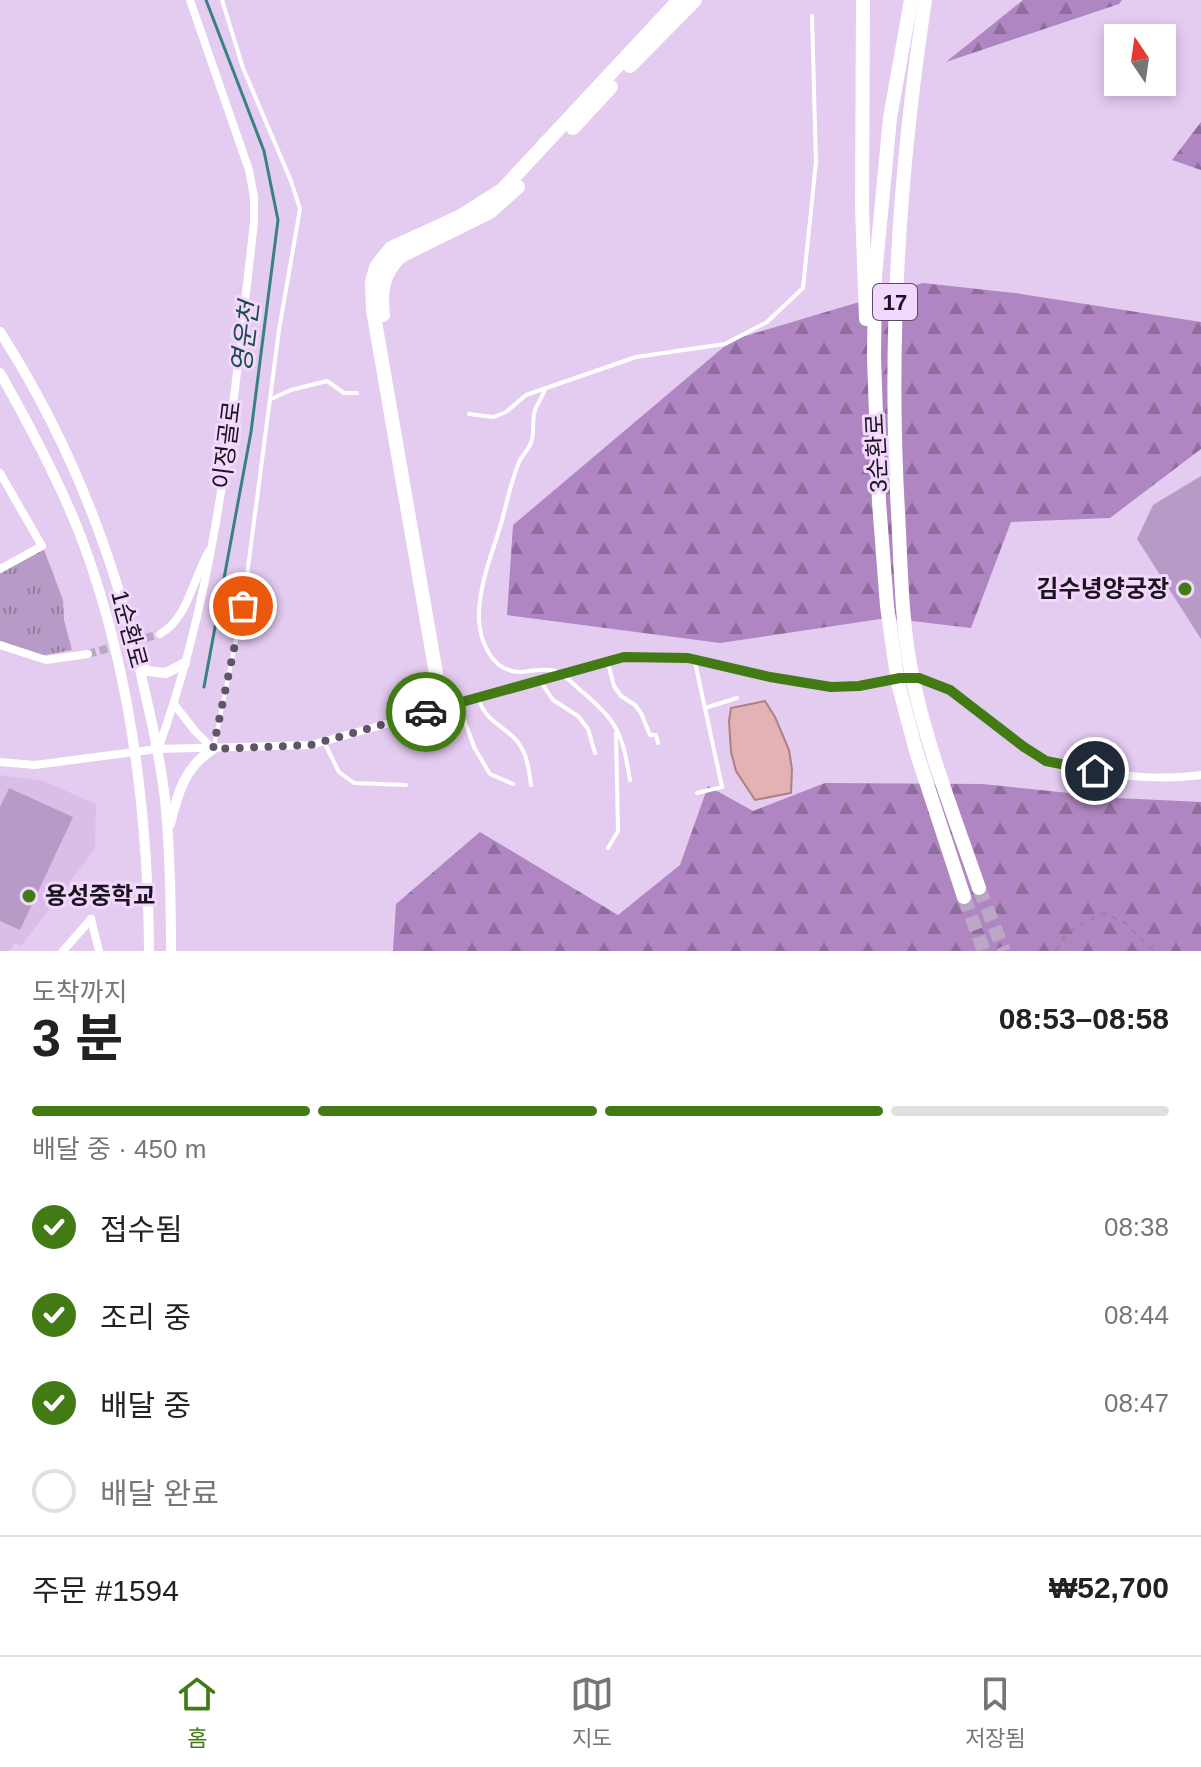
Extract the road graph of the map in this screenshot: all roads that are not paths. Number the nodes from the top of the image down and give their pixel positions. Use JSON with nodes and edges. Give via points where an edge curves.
{"nodes":[{"id":1,"x":190,"y":0,"type":"edge"},
{"id":2,"x":222,"y":0,"type":"edge"},
{"id":3,"x":679,"y":0,"type":"edge"},
{"id":4,"x":695,"y":0,"type":"edge"},
{"id":5,"x":863,"y":0,"type":"edge"},
{"id":6,"x":915,"y":1,"type":"edge"},
{"id":7,"x":812,"y":16,"type":"dead end"},
{"id":8,"x":0,"y":332,"type":"edge"},
{"id":9,"x":0,"y":373,"type":"edge"},
{"id":10,"x":545,"y":388,"type":"junction"},
{"id":11,"x":357,"y":393,"type":"dead end"},
{"id":12,"x":271,"y":399,"type":"junction"},
{"id":13,"x":469,"y":414,"type":"dead end"},
{"id":14,"x":875,"y":416,"type":"junction"},
{"id":15,"x":1,"y":475,"type":"edge"},
{"id":16,"x":214,"y":543,"type":"junction"},
{"id":17,"x":0,"y":569,"type":"edge"},
{"id":18,"x":160,"y":634,"type":"tunnel mouth"},
{"id":19,"x":0,"y":645,"type":"edge"},
{"id":20,"x":88,"y":654,"type":"tunnel mouth"},
{"id":21,"x":695,"y":660,"type":"junction"},
{"id":22,"x":607,"y":661,"type":"junction"},
{"id":23,"x":139,"y":662,"type":"junction"},
{"id":24,"x":185,"y":663,"type":"junction"},
{"id":25,"x":562,"y":674,"type":"junction"},
{"id":26,"x":540,"y":680,"type":"junction"},
{"id":27,"x":478,"y":698,"type":"junction"},
{"id":28,"x":737,"y":698,"type":"dead end"},
{"id":29,"x":174,"y":704,"type":"junction"},
{"id":30,"x":449,"y":706,"type":"junction"},
{"id":31,"x":705,"y":708,"type":"junction"},
{"id":32,"x":616,"y":727,"type":"junction"},
{"id":33,"x":324,"y":742,"type":"junction"},
{"id":34,"x":658,"y":743,"type":"dead end"},
{"id":35,"x":157,"y":749,"type":"junction"},
{"id":36,"x":213,"y":749,"type":"junction"},
{"id":37,"x":595,"y":753,"type":"dead end"},
{"id":38,"x":0,"y":762,"type":"edge"},
{"id":39,"x":1201,"y":775,"type":"edge"},
{"id":40,"x":630,"y":780,"type":"dead end"},
{"id":41,"x":513,"y":784,"type":"dead end"},
{"id":42,"x":406,"y":785,"type":"dead end"},
{"id":43,"x":531,"y":785,"type":"dead end"},
{"id":44,"x":697,"y":793,"type":"dead end"},
{"id":45,"x":167,"y":833,"type":"junction"},
{"id":46,"x":608,"y":848,"type":"dead end"},
{"id":47,"x":979,"y":888,"type":"tunnel mouth"},
{"id":48,"x":964,"y":897,"type":"tunnel mouth"},
{"id":49,"x":63,"y":951,"type":"edge"},
{"id":50,"x":99,"y":951,"type":"edge"},
{"id":51,"x":149,"y":951,"type":"edge"},
{"id":52,"x":171,"y":951,"type":"edge"}],
"edges":[{"from":1,"to":16,"type":"street","name":"이정골로","via":[[254,197]]},
{"from":2,"to":12,"type":"lane","via":[[243,68],[300,209]]},
{"from":3,"to":30,"type":"highway","via":[[502,190],[461,216],[400,242],[376,267],[373,310]]},
{"from":4,"to":30,"type":"highway","via":[[509,196],[464,227],[401,256],[384,279],[381,301]]},
{"from":5,"to":14,"type":"highway","via":[[863,296]]},
{"from":6,"to":14,"type":"highway","name":"3순환로","number":"17","via":[[890,118],[879,230],[873,319]]},
{"from":6,"to":47,"type":"highway","name":"3순환로","number":"17","via":[[895,301],[894,432],[903,606],[913,677],[934,758]]},
{"from":7,"to":10,"type":"lane","via":[[816,162],[803,288],[767,322],[725,344],[636,357]]},
{"from":8,"to":23,"type":"street","name":"1순환로","via":[[39,397],[81,485]]},
{"from":9,"to":51,"type":"street","name":"1순환로","via":[[43,451],[97,584],[142,793]]},
{"from":10,"to":13,"type":"lane","via":[[494,417]]},
{"from":10,"to":25,"type":"lane","via":[[530,446],[509,492],[479,620],[487,650],[502,668]]},
{"from":11,"to":12,"type":"lane","via":[[344,393],[327,381]]},
{"from":12,"to":36,"type":"lane","via":[[243,606]]},
{"from":14,"to":48,"type":"highway","name":"3순환로","number":"17","via":[[887,606],[898,683]]},
{"from":15,"to":17,"type":"street","via":[[42,546]]},
{"from":16,"to":18,"type":"street","via":[[179,618]]},
{"from":16,"to":24,"type":"street","name":"이정골로"},
{"from":19,"to":20,"type":"street","via":[[46,660]]},
{"from":21,"to":22,"type":"street","via":[[656,656]]},
{"from":21,"to":31,"type":"lane"},
{"from":21,"to":39,"type":"street","via":[[831,687],[900,678],[928,680],[950,690],[1046,761],[1122,774]]},
{"from":22,"to":25,"type":"street"},
{"from":22,"to":34,"type":"lane","via":[[614,686],[635,705]]},
{"from":23,"to":24,"type":"street","via":[[155,673]]},
{"from":23,"to":35,"type":"street","name":"1순환로"},
{"from":24,"to":29,"type":"street","name":"이정골로"},
{"from":25,"to":26,"type":"street"},
{"from":25,"to":32,"type":"lane"},
{"from":26,"to":27,"type":"street"},
{"from":26,"to":37,"type":"lane","via":[[553,700],[588,729]]},
{"from":27,"to":30,"type":"street"},
{"from":27,"to":43,"type":"lane","via":[[483,713],[520,744]]},
{"from":28,"to":31,"type":"lane"},
{"from":29,"to":35,"type":"street","name":"이정골로"},
{"from":29,"to":36,"type":"street"},
{"from":30,"to":33,"type":"street"},
{"from":30,"to":41,"type":"lane","via":[[490,774]]},
{"from":31,"to":44,"type":"lane","via":[[722,787]]},
{"from":32,"to":40,"type":"lane"},
{"from":32,"to":46,"type":"lane","via":[[618,831]]},
{"from":33,"to":36,"type":"street"},
{"from":33,"to":42,"type":"lane","via":[[339,772],[354,783]]},
{"from":35,"to":36,"type":"street"},
{"from":35,"to":38,"type":"street","via":[[35,765]]},
{"from":35,"to":45,"type":"street","name":"1순환로"},
{"from":36,"to":45,"type":"street","via":[[183,779]]},
{"from":45,"to":52,"type":"street","name":"1순환로"},
{"from":49,"to":50,"type":"street","via":[[91,919]]}]}
